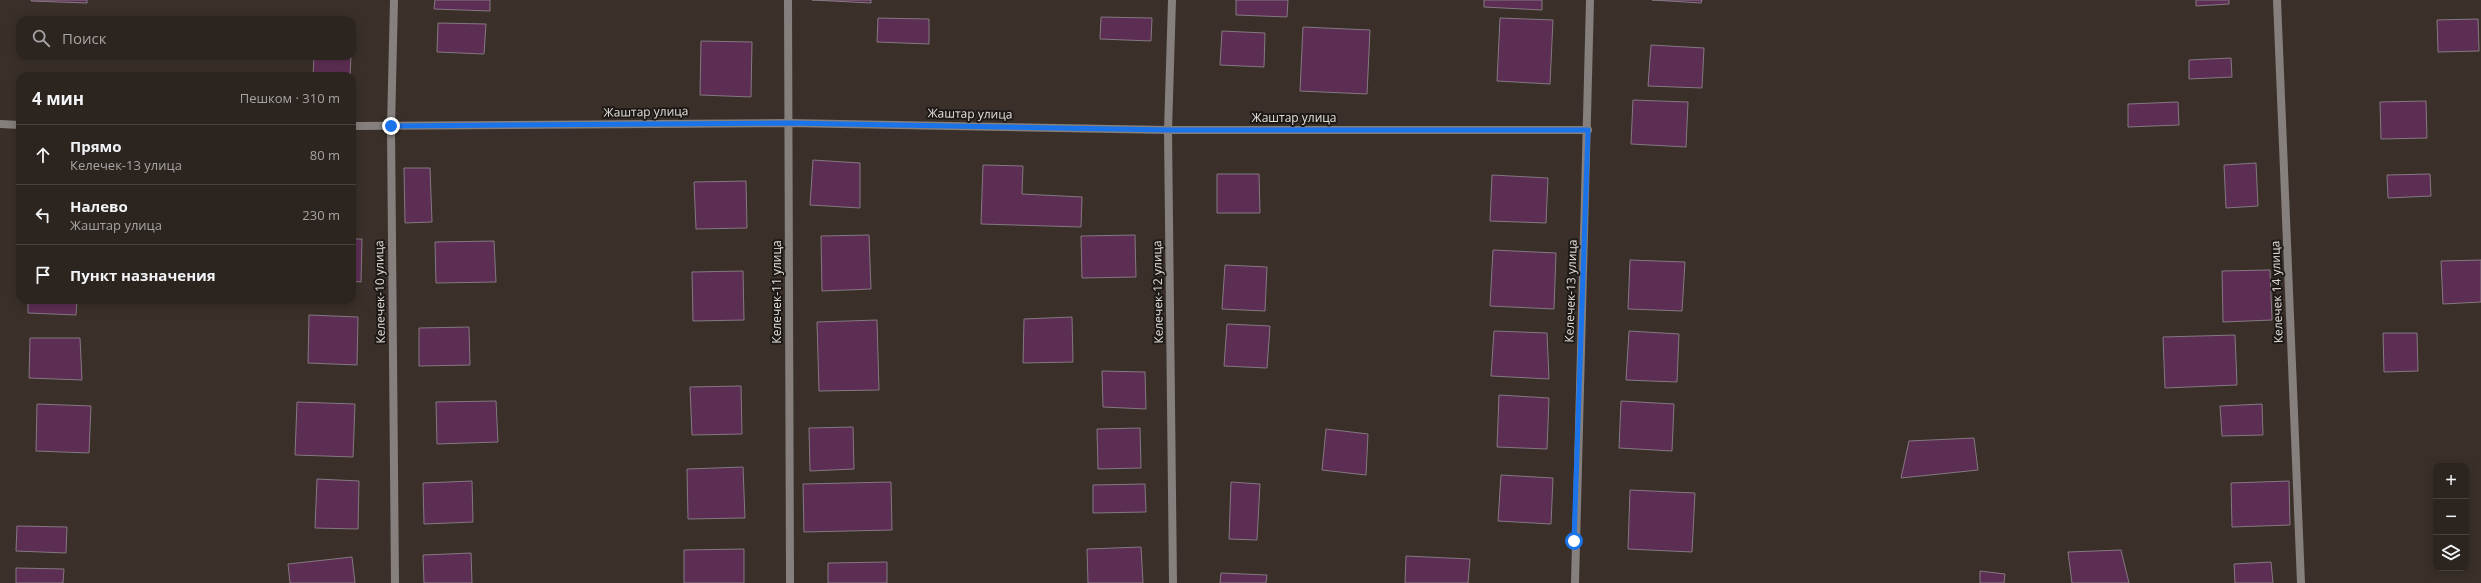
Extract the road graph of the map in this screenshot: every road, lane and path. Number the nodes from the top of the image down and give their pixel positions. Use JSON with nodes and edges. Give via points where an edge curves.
{"nodes":[{"id":1,"x":394,"y":0,"type":"edge"},
{"id":2,"x":788,"y":0,"type":"edge"},
{"id":3,"x":1172,"y":0,"type":"edge"},
{"id":4,"x":1590,"y":0,"type":"edge"},
{"id":5,"x":2277,"y":0,"type":"edge"},
{"id":6,"x":788,"y":123,"type":"junction"},
{"id":7,"x":0,"y":124,"type":"edge"},
{"id":8,"x":16,"y":124,"type":"edge"},
{"id":9,"x":356,"y":126,"type":"edge"},
{"id":10,"x":391,"y":126,"type":"junction"},
{"id":11,"x":1168,"y":130,"type":"junction"},
{"id":12,"x":1588,"y":130,"type":"junction"},
{"id":13,"x":395,"y":583,"type":"edge"},
{"id":14,"x":790,"y":583,"type":"edge"},
{"id":15,"x":1173,"y":583,"type":"edge"},
{"id":16,"x":1575,"y":583,"type":"edge"},
{"id":17,"x":2301,"y":583,"type":"edge"}],
"edges":[{"from":1,"to":10,"type":"street","name":"Келечек-10 улица"},
{"from":2,"to":6,"type":"street","name":"Келечек-11 улица"},
{"from":3,"to":11,"type":"street","name":"Келечек-12 улица"},
{"from":4,"to":12,"type":"street","name":"Келечек-13 улица"},
{"from":5,"to":17,"type":"street","name":"Келечек 14 улица"},
{"from":6,"to":10,"type":"street","name":"Жаштар улица"},
{"from":6,"to":11,"type":"street","name":"Жаштар улица"},
{"from":6,"to":14,"type":"street","name":"Келечек-11 улица"},
{"from":7,"to":8,"type":"street"},
{"from":9,"to":10,"type":"street","name":"Жаштар улица"},
{"from":10,"to":13,"type":"street","name":"Келечек-10 улица"},
{"from":11,"to":12,"type":"street","name":"Жаштар улица"},
{"from":11,"to":15,"type":"street","name":"Келечек-12 улица"},
{"from":12,"to":16,"type":"street","name":"Келечек-13 улица"}]}
